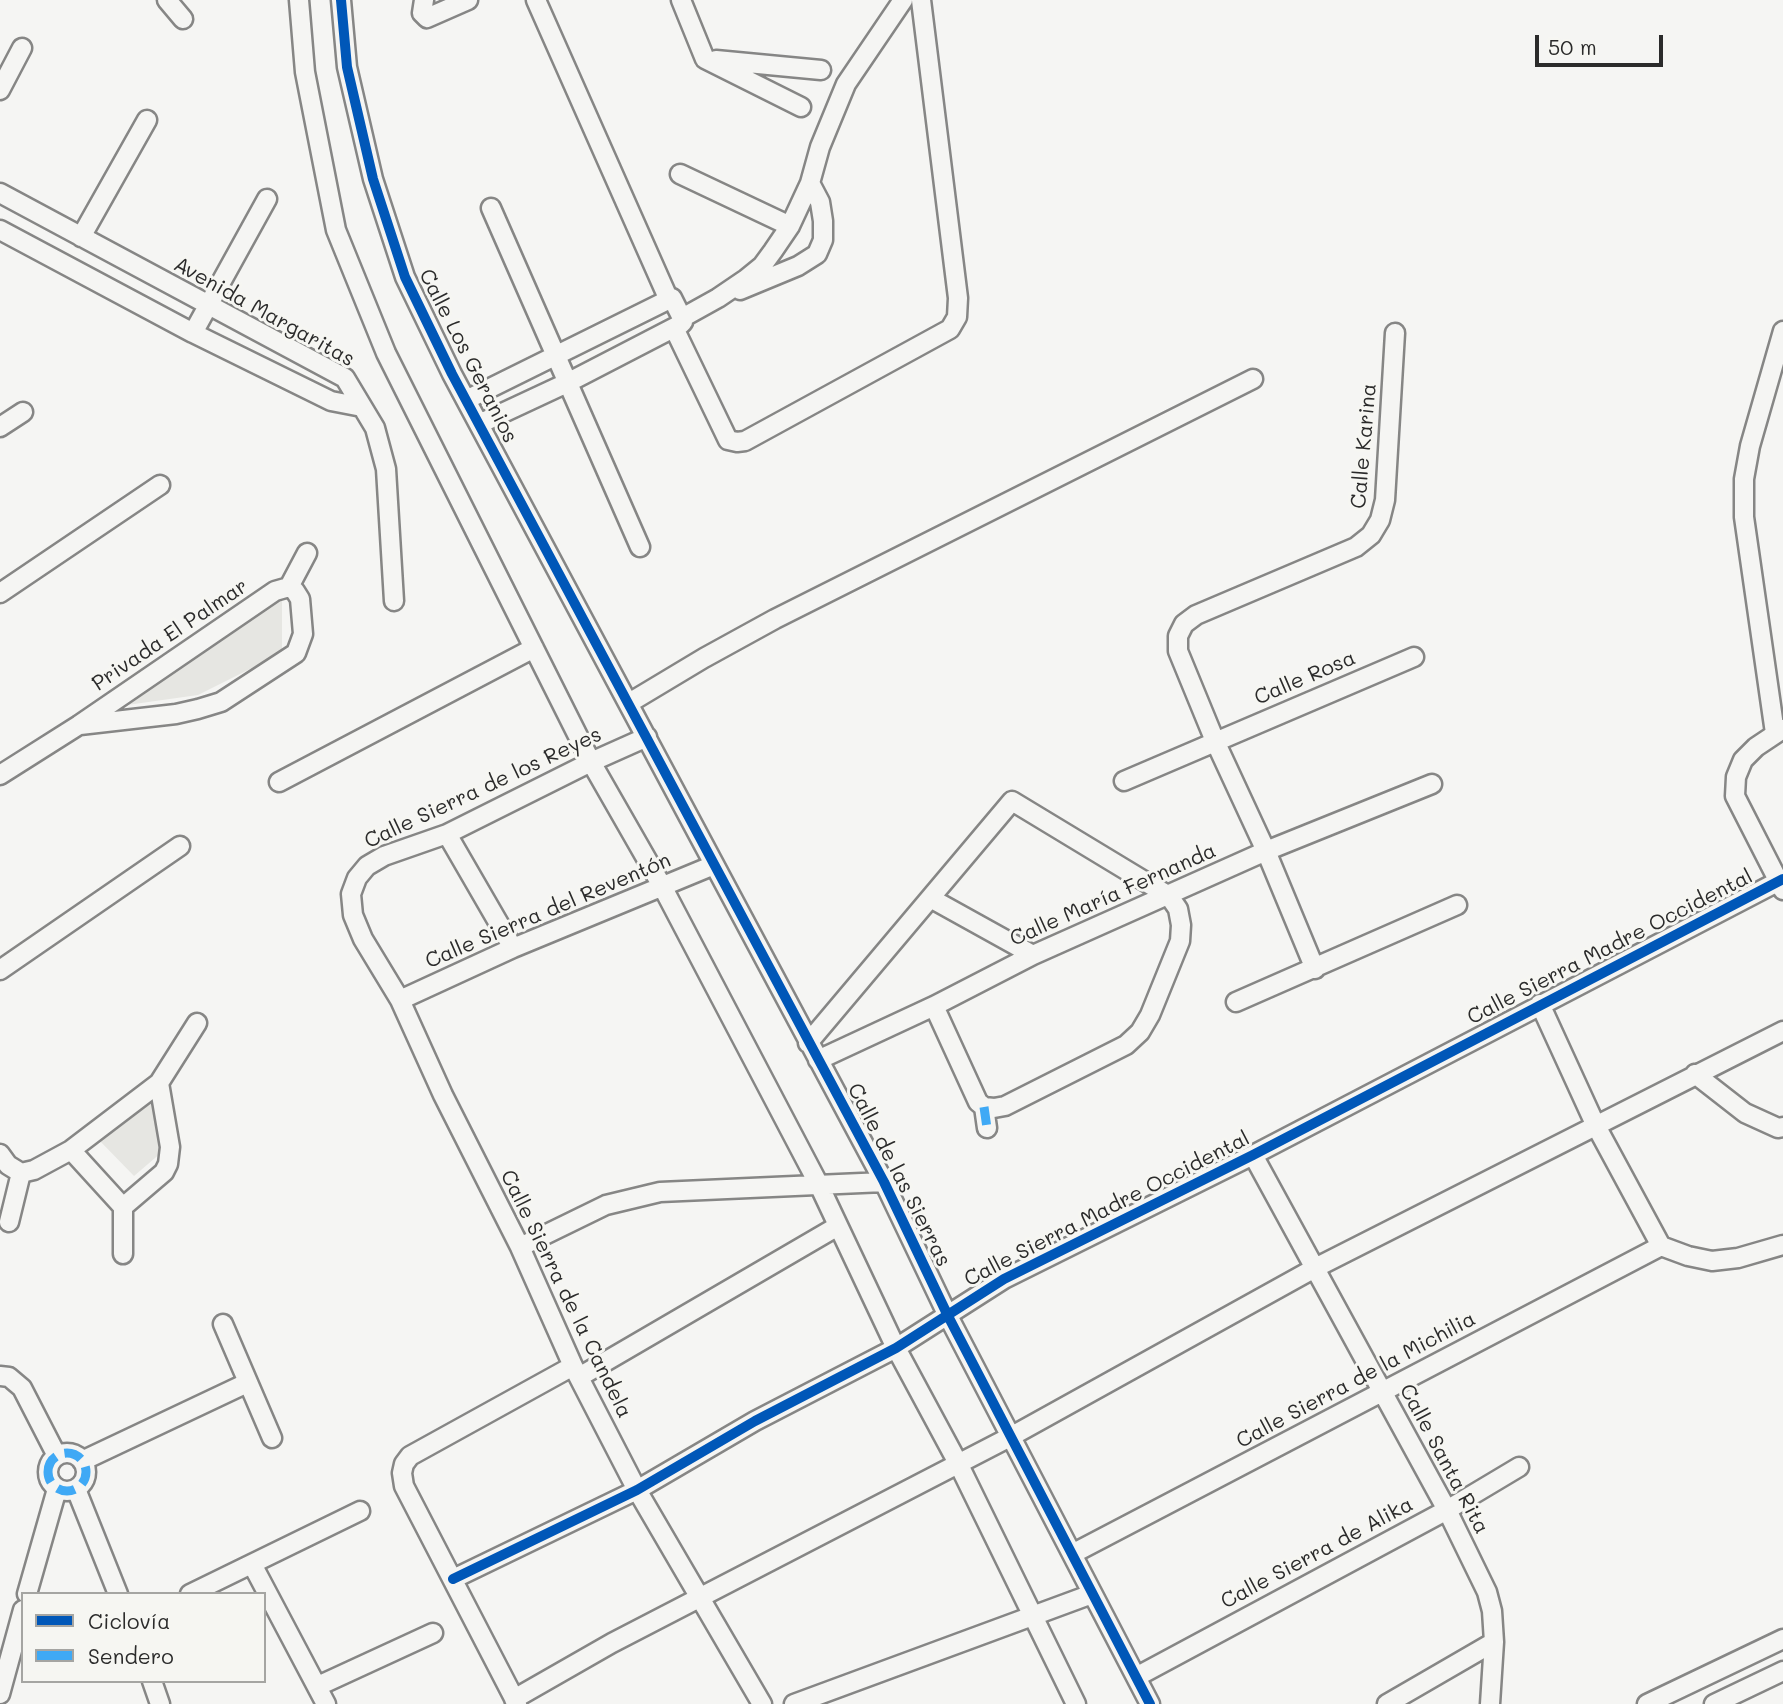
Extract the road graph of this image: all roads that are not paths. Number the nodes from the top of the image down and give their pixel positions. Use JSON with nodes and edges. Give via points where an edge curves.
{"nodes":[{"id":1,"x":167,"y":0,"type":"edge"},
{"id":2,"x":299,"y":0,"type":"edge"},
{"id":3,"x":341,"y":0,"type":"edge"},
{"id":4,"x":424,"y":0,"type":"edge"},
{"id":5,"x":468,"y":0,"type":"edge"},
{"id":6,"x":536,"y":0,"type":"edge"},
{"id":7,"x":681,"y":0,"type":"edge"},
{"id":8,"x":903,"y":0,"type":"edge"},
{"id":9,"x":921,"y":0,"type":"edge"},
{"id":10,"x":183,"y":19,"type":"dead end"},
{"id":11,"x":22,"y":48,"type":"dead end"},
{"id":12,"x":705,"y":59,"type":"junction"},
{"id":13,"x":821,"y":70,"type":"dead end"},
{"id":14,"x":0,"y":90,"type":"edge"},
{"id":15,"x":801,"y":107,"type":"dead end"},
{"id":16,"x":146,"y":120,"type":"dead end"},
{"id":17,"x":680,"y":174,"type":"dead end"},
{"id":18,"x":810,"y":183,"type":"junction"},
{"id":19,"x":0,"y":193,"type":"edge"},
{"id":20,"x":267,"y":199,"type":"dead end"},
{"id":21,"x":491,"y":208,"type":"dead end"},
{"id":22,"x":790,"y":226,"type":"junction"},
{"id":23,"x":0,"y":230,"type":"edge"},
{"id":24,"x":80,"y":237,"type":"junction"},
{"id":25,"x":718,"y":298,"type":"junction"},
{"id":26,"x":669,"y":300,"type":"junction"},
{"id":27,"x":208,"y":305,"type":"junction"},
{"id":28,"x":678,"y":323,"type":"junction"},
{"id":29,"x":1783,"y":331,"type":"edge"},
{"id":30,"x":193,"y":333,"type":"junction"},
{"id":31,"x":1395,"y":333,"type":"dead end"},
{"id":32,"x":557,"y":356,"type":"junction"},
{"id":33,"x":1779,"y":361,"type":"edge"},
{"id":34,"x":1253,"y":379,"type":"dead end"},
{"id":35,"x":569,"y":383,"type":"junction"},
{"id":36,"x":466,"y":400,"type":"junction"},
{"id":37,"x":362,"y":407,"type":"junction"},
{"id":38,"x":23,"y":412,"type":"dead end"},
{"id":39,"x":479,"y":424,"type":"junction"},
{"id":40,"x":0,"y":426,"type":"edge"},
{"id":41,"x":160,"y":485,"type":"dead end"},
{"id":42,"x":640,"y":547,"type":"dead end"},
{"id":43,"x":307,"y":553,"type":"dead end"},
{"id":44,"x":289,"y":587,"type":"junction"},
{"id":45,"x":0,"y":593,"type":"edge"},
{"id":46,"x":394,"y":601,"type":"dead end"},
{"id":47,"x":534,"y":648,"type":"junction"},
{"id":48,"x":1414,"y":656,"type":"dead end"},
{"id":49,"x":629,"y":704,"type":"junction"},
{"id":50,"x":79,"y":725,"type":"junction"},
{"id":51,"x":1779,"y":731,"type":"edge"},
{"id":52,"x":647,"y":737,"type":"junction"},
{"id":53,"x":1215,"y":741,"type":"junction"},
{"id":54,"x":591,"y":762,"type":"junction"},
{"id":55,"x":0,"y":775,"type":"edge"},
{"id":56,"x":1124,"y":781,"type":"dead end"},
{"id":57,"x":279,"y":782,"type":"dead end"},
{"id":58,"x":1432,"y":783,"type":"dead end"},
{"id":59,"x":447,"y":834,"type":"junction"},
{"id":60,"x":180,"y":846,"type":"dead end"},
{"id":61,"x":1266,"y":851,"type":"junction"},
{"id":62,"x":714,"y":865,"type":"junction"},
{"id":63,"x":1781,"y":884,"type":"edge"},
{"id":64,"x":662,"y":886,"type":"junction"},
{"id":65,"x":351,"y":894,"type":"joint"},
{"id":66,"x":1169,"y":896,"type":"junction"},
{"id":67,"x":932,"y":899,"type":"junction"},
{"id":68,"x":1457,"y":905,"type":"dead end"},
{"id":69,"x":513,"y":948,"type":"junction"},
{"id":70,"x":1032,"y":955,"type":"junction"},
{"id":71,"x":1315,"y":969,"type":"junction"},
{"id":72,"x":0,"y":970,"type":"edge"},
{"id":73,"x":400,"y":1000,"type":"junction"},
{"id":74,"x":1236,"y":1002,"type":"dead end"},
{"id":75,"x":1540,"y":1004,"type":"junction"},
{"id":76,"x":934,"y":1006,"type":"junction"},
{"id":77,"x":197,"y":1023,"type":"dead end"},
{"id":78,"x":1783,"y":1031,"type":"edge"},
{"id":79,"x":808,"y":1043,"type":"junction"},
{"id":80,"x":818,"y":1060,"type":"junction"},
{"id":81,"x":1695,"y":1074,"type":"junction"},
{"id":82,"x":159,"y":1083,"type":"junction"},
{"id":83,"x":984,"y":1107,"type":"junction"},
{"id":84,"x":1595,"y":1124,"type":"junction"},
{"id":85,"x":1783,"y":1127,"type":"edge"},
{"id":86,"x":987,"y":1128,"type":"dead end"},
{"id":87,"x":71,"y":1150,"type":"junction"},
{"id":88,"x":0,"y":1154,"type":"edge"},
{"id":89,"x":1253,"y":1155,"type":"junction"},
{"id":90,"x":21,"y":1173,"type":"junction"},
{"id":91,"x":884,"y":1182,"type":"junction"},
{"id":92,"x":819,"y":1185,"type":"junction"},
{"id":93,"x":123,"y":1207,"type":"junction"},
{"id":94,"x":9,"y":1222,"type":"dead end"},
{"id":95,"x":838,"y":1226,"type":"junction"},
{"id":96,"x":1783,"y":1245,"type":"edge"},
{"id":97,"x":1661,"y":1246,"type":"junction"},
{"id":98,"x":520,"y":1247,"type":"junction"},
{"id":99,"x":123,"y":1254,"type":"dead end"},
{"id":100,"x":1315,"y":1268,"type":"junction"},
{"id":101,"x":948,"y":1316,"type":"junction"},
{"id":102,"x":223,"y":1324,"type":"dead end"},
{"id":103,"x":896,"y":1348,"type":"junction"},
{"id":104,"x":576,"y":1371,"type":"junction"},
{"id":105,"x":0,"y":1376,"type":"edge"},
{"id":106,"x":247,"y":1383,"type":"junction"},
{"id":107,"x":1383,"y":1392,"type":"junction"},
{"id":108,"x":1010,"y":1437,"type":"junction"},
{"id":109,"x":272,"y":1438,"type":"dead end"},
{"id":110,"x":57,"y":1456,"type":"junction"},
{"id":111,"x":82,"y":1461,"type":"junction"},
{"id":112,"x":959,"y":1465,"type":"junction"},
{"id":113,"x":1519,"y":1467,"type":"dead end"},
{"id":114,"x":57,"y":1489,"type":"junction"},
{"id":115,"x":76,"y":1489,"type":"junction"},
{"id":116,"x":637,"y":1490,"type":"junction"},
{"id":117,"x":1447,"y":1510,"type":"junction"},
{"id":118,"x":360,"y":1511,"type":"dead end"},
{"id":119,"x":1072,"y":1554,"type":"junction"},
{"id":120,"x":252,"y":1564,"type":"junction"},
{"id":121,"x":453,"y":1580,"type":"junction"},
{"id":122,"x":28,"y":1592,"type":"edge"},
{"id":123,"x":117,"y":1592,"type":"edge"},
{"id":124,"x":194,"y":1592,"type":"edge"},
{"id":125,"x":1093,"y":1594,"type":"junction"},
{"id":126,"x":700,"y":1598,"type":"junction"},
{"id":127,"x":1034,"y":1615,"type":"junction"},
{"id":128,"x":21,"y":1617,"type":"edge"},
{"id":129,"x":433,"y":1633,"type":"dead end"},
{"id":130,"x":1783,"y":1639,"type":"edge"},
{"id":131,"x":1494,"y":1642,"type":"junction"},
{"id":132,"x":1783,"y":1671,"type":"edge"},
{"id":133,"x":1136,"y":1677,"type":"junction"},
{"id":134,"x":153,"y":1683,"type":"edge"},
{"id":135,"x":318,"y":1686,"type":"junction"},
{"id":136,"x":0,"y":1694,"type":"edge"},
{"id":137,"x":515,"y":1701,"type":"edge"},
{"id":138,"x":160,"y":1704,"type":"edge"},
{"id":139,"x":327,"y":1704,"type":"edge"},
{"id":140,"x":762,"y":1704,"type":"edge"},
{"id":141,"x":794,"y":1704,"type":"edge"},
{"id":142,"x":1076,"y":1704,"type":"edge"},
{"id":143,"x":1150,"y":1704,"type":"edge"},
{"id":144,"x":1387,"y":1704,"type":"edge"},
{"id":145,"x":1490,"y":1704,"type":"edge"},
{"id":146,"x":1647,"y":1704,"type":"edge"},
{"id":147,"x":1714,"y":1704,"type":"edge"}],
"edges":[{"from":1,"to":10,"type":"street"},
{"from":2,"to":47,"type":"street","via":[[305,72],[336,230],[386,353]]},
{"from":3,"to":36,"type":"street","name":"Calle Los Geranios","via":[[347,67],[373,180],[405,277]]},
{"from":4,"to":5,"type":"street","via":[[422,13],[427,18]]},
{"from":6,"to":26,"type":"street"},
{"from":7,"to":12,"type":"street"},
{"from":8,"to":18,"type":"street","via":[[846,84]]},
{"from":9,"to":28,"type":"street","via":[[958,298],[957,317],[950,329],[737,442],[727,440]]},
{"from":11,"to":14,"type":"street"},
{"from":12,"to":13,"type":"street"},
{"from":12,"to":15,"type":"street"},
{"from":16,"to":24,"type":"street"},
{"from":17,"to":22,"type":"street"},
{"from":18,"to":22,"type":"street"},
{"from":18,"to":25,"type":"street","via":[[823,221],[817,254]]},
{"from":19,"to":24,"type":"street","name":"Avenida Margaritas"},
{"from":20,"to":27,"type":"street"},
{"from":21,"to":32,"type":"street"},
{"from":22,"to":25,"type":"street","via":[[762,265]]},
{"from":23,"to":30,"type":"street","name":"Avenida Margaritas"},
{"from":24,"to":27,"type":"street","name":"Avenida Margaritas"},
{"from":25,"to":28,"type":"street"},
{"from":26,"to":28,"type":"street","via":[[672,298]]},
{"from":26,"to":32,"type":"street"},
{"from":27,"to":30,"type":"street"},
{"from":27,"to":37,"type":"street","name":"Avenida Margaritas","via":[[345,378]]},
{"from":28,"to":35,"type":"street"},
{"from":29,"to":33,"type":"street"},
{"from":30,"to":37,"type":"street","name":"Avenida Margaritas","via":[[331,401]]},
{"from":31,"to":53,"type":"street","name":"Calle Karina","via":[[1385,500],[1371,535],[1356,547],[1196,615],[1178,636],[1178,651]]},
{"from":32,"to":35,"type":"street"},
{"from":32,"to":36,"type":"street"},
{"from":33,"to":51,"type":"street","via":[[1750,446],[1744,479],[1744,517]]},
{"from":34,"to":49,"type":"street","via":[[775,619]]},
{"from":35,"to":39,"type":"street"},
{"from":35,"to":42,"type":"street"},
{"from":36,"to":39,"type":"street","name":"Calle Los Geranios"},
{"from":37,"to":46,"type":"street","via":[[375,428],[386,469]]},
{"from":38,"to":40,"type":"street"},
{"from":39,"to":49,"type":"street","name":"Calle Los Geranios"},
{"from":41,"to":45,"type":"street"},
{"from":43,"to":44,"type":"street"},
{"from":44,"to":50,"type":"street","name":"Privada El Palmar","via":[[275,591]]},
{"from":44,"to":50,"type":"street","name":"Privada El Palmar","via":[[300,599],[303,640],[296,653],[220,702],[176,714]]},
{"from":47,"to":54,"type":"street"},
{"from":47,"to":57,"type":"street"},
{"from":48,"to":53,"type":"street","name":"Calle Rosa"},
{"from":49,"to":52,"type":"street","name":"Calle de las Sierras"},
{"from":50,"to":55,"type":"street","name":"Privada El Palmar"},
{"from":51,"to":63,"type":"street","via":[[1744,760],[1736,777],[1735,796]]},
{"from":52,"to":54,"type":"street","name":"Calle Sierra de los Reyes"},
{"from":52,"to":62,"type":"street","name":"Calle de las Sierras"},
{"from":53,"to":56,"type":"street","name":"Calle Rosa"},
{"from":53,"to":61,"type":"street"},
{"from":54,"to":59,"type":"street","name":"Calle Sierra de los Reyes"},
{"from":54,"to":64,"type":"street"},
{"from":58,"to":61,"type":"street","name":"Calle María Fernanda"},
{"from":59,"to":65,"type":"street","name":"Calle Sierra de los Reyes","via":[[367,866]]},
{"from":59,"to":69,"type":"street"},
{"from":60,"to":72,"type":"street"},
{"from":61,"to":66,"type":"street","name":"Calle María Fernanda"},
{"from":61,"to":71,"type":"street"},
{"from":62,"to":64,"type":"street","name":"Calle Sierra del Reventón"},
{"from":62,"to":79,"type":"street","name":"Calle de las Sierras"},
{"from":63,"to":75,"type":"street","name":"Calle Sierra Madre Occidental"},
{"from":64,"to":69,"type":"street","name":"Calle Sierra del Reventón"},
{"from":64,"to":92,"type":"street"},
{"from":65,"to":73,"type":"street","name":"Calle Sierra de la Candela","via":[[363,939]]},
{"from":66,"to":67,"type":"street","via":[[1005,796]]},
{"from":66,"to":70,"type":"street","name":"Calle María Fernanda"},
{"from":66,"to":83,"type":"street","via":[[1178,909],[1180,942],[1140,1031],[1126,1045],[1005,1106]]},
{"from":67,"to":70,"type":"street"},
{"from":67,"to":79,"type":"street"},
{"from":68,"to":71,"type":"street"},
{"from":69,"to":73,"type":"street","name":"Calle Sierra del Reventón"},
{"from":70,"to":76,"type":"street","name":"Calle María Fernanda"},
{"from":71,"to":74,"type":"street"},
{"from":73,"to":98,"type":"street","name":"Calle Sierra de la Candela"},
{"from":75,"to":84,"type":"street"},
{"from":75,"to":89,"type":"street","name":"Calle Sierra Madre Occidental"},
{"from":76,"to":80,"type":"street","name":"Calle María Fernanda"},
{"from":76,"to":83,"type":"street"},
{"from":77,"to":82,"type":"street"},
{"from":78,"to":81,"type":"street"},
{"from":79,"to":80,"type":"street","name":"Calle de las Sierras"},
{"from":80,"to":91,"type":"street","name":"Calle de las Sierras"},
{"from":81,"to":84,"type":"street"},
{"from":81,"to":85,"type":"street","via":[[1745,1113]]},
{"from":82,"to":87,"type":"street"},
{"from":82,"to":93,"type":"street","via":[[170,1147],[168,1164]]},
{"from":83,"to":86,"type":"street"},
{"from":84,"to":97,"type":"street"},
{"from":84,"to":100,"type":"street"},
{"from":87,"to":90,"type":"street"},
{"from":87,"to":93,"type":"street"},
{"from":88,"to":90,"type":"street"},
{"from":89,"to":100,"type":"street","name":"Calle Santa Rita"},
{"from":89,"to":101,"type":"street","name":"Calle Sierra Madre Occidental","via":[[1003,1279]]},
{"from":90,"to":94,"type":"street"},
{"from":91,"to":92,"type":"street"},
{"from":91,"to":101,"type":"street","name":"Calle de las Sierras"},
{"from":92,"to":95,"type":"street"},
{"from":92,"to":98,"type":"street","via":[[660,1192],[630,1198]]},
{"from":93,"to":99,"type":"street"},
{"from":95,"to":103,"type":"street"},
{"from":95,"to":104,"type":"street"},
{"from":96,"to":97,"type":"street","via":[[1712,1261]]},
{"from":97,"to":107,"type":"street","name":"Calle Sierra de la Michilia"},
{"from":98,"to":104,"type":"street","name":"Calle Sierra de la Candela"},
{"from":100,"to":107,"type":"street","name":"Calle Santa Rita"},
{"from":100,"to":108,"type":"street"},
{"from":101,"to":103,"type":"street","name":"Calle Sierra Madre Occidental"},
{"from":101,"to":108,"type":"street","name":"Calle de las Sierras"},
{"from":102,"to":106,"type":"street"},
{"from":103,"to":112,"type":"street"},
{"from":103,"to":116,"type":"street","name":"Calle Sierra Madre Occidental","via":[[755,1421]]},
{"from":104,"to":116,"type":"street","name":"Calle Sierra de la Candela"},
{"from":104,"to":121,"type":"street","via":[[410,1456],[404,1464],[404,1486]]},
{"from":105,"to":110,"type":"street","via":[[22,1388]]},
{"from":106,"to":109,"type":"street"},
{"from":106,"to":111,"type":"street"},
{"from":107,"to":117,"type":"street","name":"Calle Santa Rita"},
{"from":107,"to":119,"type":"street","name":"Calle Sierra de la Michilia"},
{"from":108,"to":112,"type":"street"},
{"from":108,"to":119,"type":"street","name":"Calle de las Sierras"},
{"from":110,"to":111,"type":"street","via":[[71,1453]]},
{"from":110,"to":114,"type":"street","via":[[47,1472]]},
{"from":111,"to":115,"type":"street","via":[[85,1479]]},
{"from":112,"to":126,"type":"street"},
{"from":112,"to":127,"type":"street"},
{"from":113,"to":117,"type":"street","name":"Calle Sierra de Alika"},
{"from":114,"to":115,"type":"street"},
{"from":114,"to":122,"type":"street"},
{"from":115,"to":123,"type":"street"},
{"from":116,"to":121,"type":"street","name":"Calle Sierra Madre Occidental"},
{"from":116,"to":126,"type":"street","name":"Calle Sierra de la Candela"},
{"from":117,"to":131,"type":"street","name":"Calle Santa Rita","via":[[1487,1592]]},
{"from":117,"to":133,"type":"street","name":"Calle Sierra de Alika"},
{"from":118,"to":120,"type":"street"},
{"from":119,"to":125,"type":"street","name":"Calle de las Sierras"},
{"from":120,"to":124,"type":"street"},
{"from":120,"to":135,"type":"street"},
{"from":121,"to":137,"type":"street"},
{"from":125,"to":127,"type":"street"},
{"from":125,"to":133,"type":"street","name":"Calle de las Sierras"},
{"from":126,"to":137,"type":"street"},
{"from":126,"to":140,"type":"street","name":"Calle Sierra de la Candela"},
{"from":127,"to":141,"type":"street"},
{"from":127,"to":142,"type":"street"},
{"from":128,"to":136,"type":"street"},
{"from":129,"to":135,"type":"street"},
{"from":130,"to":146,"type":"street"},
{"from":131,"to":144,"type":"street"},
{"from":131,"to":145,"type":"street","name":"Calle Santa Rita"},
{"from":132,"to":147,"type":"street"},
{"from":133,"to":143,"type":"street","name":"Calle de las Sierras"},
{"from":134,"to":138,"type":"street"},
{"from":135,"to":139,"type":"street"}]}
